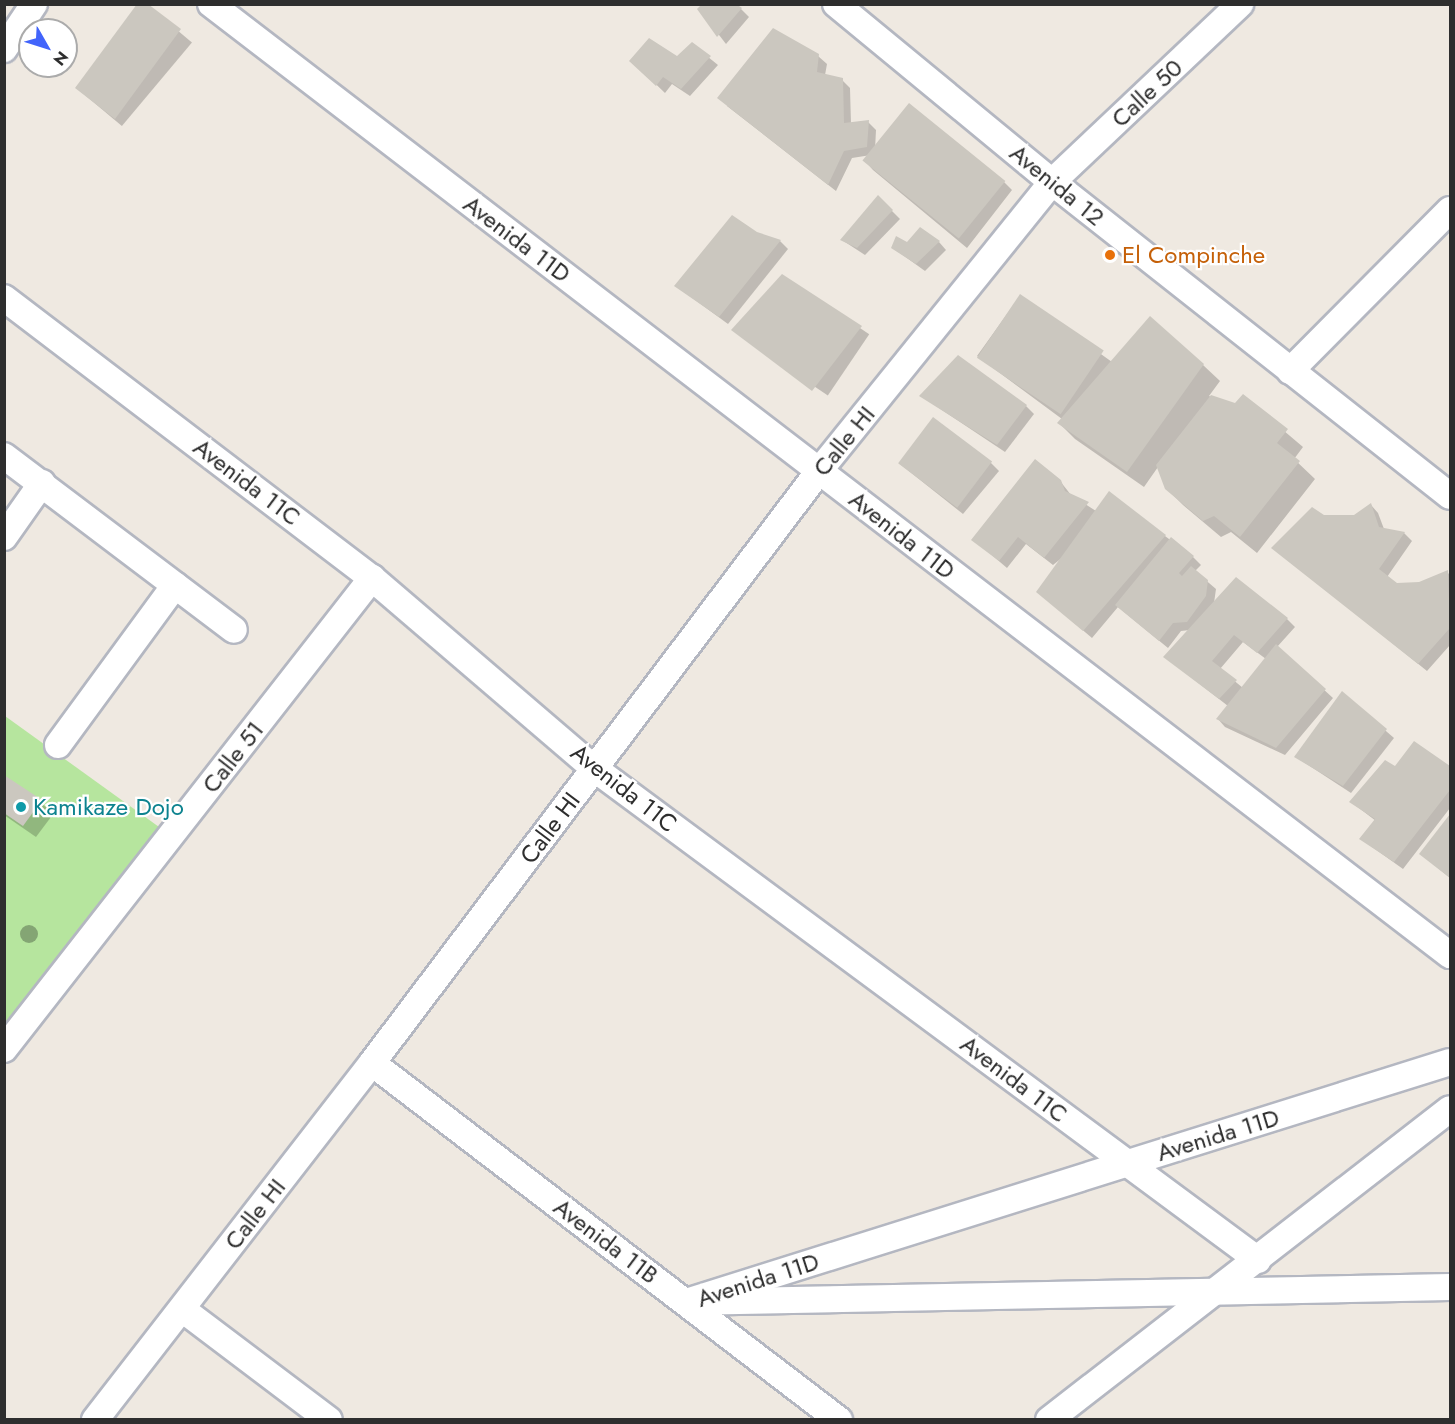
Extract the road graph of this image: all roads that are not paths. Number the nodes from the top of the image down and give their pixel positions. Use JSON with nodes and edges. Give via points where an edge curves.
{"nodes":[{"id":1,"x":34,"y":4,"type":"edge"},
{"id":2,"x":211,"y":4,"type":"edge"},
{"id":3,"x":836,"y":4,"type":"edge"},
{"id":4,"x":1240,"y":4,"type":"edge"},
{"id":5,"x":4,"y":49,"type":"edge"},
{"id":6,"x":1052,"y":182,"type":"junction"},
{"id":7,"x":1450,"y":210,"type":"edge"},
{"id":8,"x":4,"y":298,"type":"edge"},
{"id":9,"x":1290,"y":371,"type":"junction"},
{"id":10,"x":4,"y":456,"type":"edge"},
{"id":11,"x":819,"y":471,"type":"junction"},
{"id":12,"x":42,"y":483,"type":"junction"},
{"id":13,"x":1450,"y":496,"type":"edge"},
{"id":14,"x":4,"y":537,"type":"edge"},
{"id":15,"x":372,"y":578,"type":"junction"},
{"id":16,"x":175,"y":585,"type":"junction"},
{"id":17,"x":234,"y":630,"type":"dead end"},
{"id":18,"x":58,"y":745,"type":"dead end"},
{"id":19,"x":595,"y":769,"type":"junction"},
{"id":20,"x":1450,"y":955,"type":"edge"},
{"id":21,"x":4,"y":1049,"type":"edge"},
{"id":22,"x":1450,"y":1062,"type":"edge"},
{"id":23,"x":372,"y":1063,"type":"junction"},
{"id":24,"x":1450,"y":1108,"type":"edge"},
{"id":25,"x":1258,"y":1260,"type":"junction"},
{"id":26,"x":1450,"y":1287,"type":"edge"},
{"id":27,"x":686,"y":1302,"type":"junction"},
{"id":28,"x":182,"y":1309,"type":"junction"},
{"id":29,"x":95,"y":1419,"type":"edge"},
{"id":30,"x":329,"y":1419,"type":"edge"},
{"id":31,"x":839,"y":1419,"type":"edge"},
{"id":32,"x":1049,"y":1419,"type":"edge"}],
"edges":[{"from":1,"to":5,"type":"street"},
{"from":2,"to":11,"type":"street","name":"Avenida 11D"},
{"from":3,"to":6,"type":"street","name":"Avenida 12"},
{"from":4,"to":6,"type":"street","name":"Calle 50"},
{"from":6,"to":9,"type":"street","name":"Avenida 12"},
{"from":6,"to":11,"type":"street","name":"Calle HI"},
{"from":7,"to":9,"type":"street"},
{"from":8,"to":15,"type":"street","name":"Avenida 11C"},
{"from":9,"to":13,"type":"street","name":"Avenida 12"},
{"from":10,"to":12,"type":"street"},
{"from":11,"to":19,"type":"street","name":"Calle HI"},
{"from":11,"to":20,"type":"street","name":"Avenida 11D"},
{"from":12,"to":14,"type":"street"},
{"from":12,"to":16,"type":"street"},
{"from":15,"to":19,"type":"street","name":"Avenida 11C"},
{"from":15,"to":21,"type":"street","name":"Calle 51"},
{"from":16,"to":17,"type":"street"},
{"from":16,"to":18,"type":"street"},
{"from":19,"to":23,"type":"street","name":"Calle HI"},
{"from":19,"to":25,"type":"street","name":"Avenida 11C"},
{"from":22,"to":27,"type":"street","name":"Avenida 11D"},
{"from":23,"to":27,"type":"street","name":"Avenida 11B"},
{"from":23,"to":28,"type":"street","name":"Calle HI"},
{"from":24,"to":25,"type":"street"},
{"from":25,"to":32,"type":"street"},
{"from":26,"to":27,"type":"street","name":"Avenida 11D"},
{"from":27,"to":31,"type":"street","name":"Avenida 11B"},
{"from":28,"to":29,"type":"street","name":"Calle HI"},
{"from":28,"to":30,"type":"street"}]}
